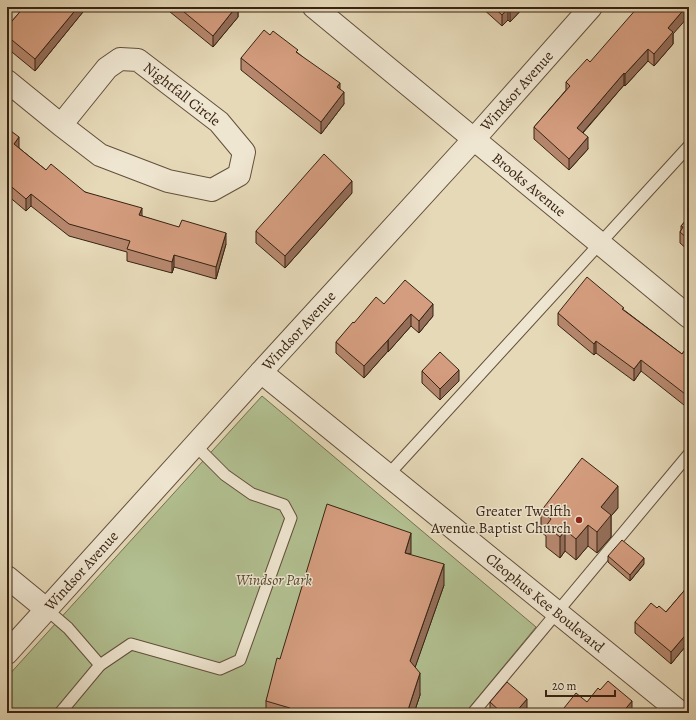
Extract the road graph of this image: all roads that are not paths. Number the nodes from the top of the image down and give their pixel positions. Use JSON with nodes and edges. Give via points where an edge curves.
{"nodes":[{"id":1,"x":314,"y":7,"type":"edge"},
{"id":2,"x":591,"y":7,"type":"edge"},
{"id":3,"x":7,"y":81,"type":"edge"},
{"id":4,"x":61,"y":125,"type":"junction"},
{"id":5,"x":474,"y":139,"type":"junction"},
{"id":6,"x":689,"y":146,"type":"edge"},
{"id":7,"x":600,"y":243,"type":"junction"},
{"id":8,"x":689,"y":317,"type":"edge"},
{"id":9,"x":261,"y":372,"type":"junction"},
{"id":10,"x":195,"y":445,"type":"junction"},
{"id":11,"x":689,"y":454,"type":"edge"},
{"id":12,"x":388,"y":475,"type":"junction"},
{"id":13,"x":7,"y":577,"type":"edge"},
{"id":14,"x":46,"y":609,"type":"junction"},
{"id":15,"x":557,"y":612,"type":"junction"},
{"id":16,"x":7,"y":653,"type":"edge"},
{"id":17,"x":100,"y":665,"type":"junction"},
{"id":18,"x":689,"y":710,"type":"edge"},
{"id":19,"x":60,"y":713,"type":"edge"},
{"id":20,"x":473,"y":713,"type":"edge"},
{"id":21,"x":681,"y":713,"type":"edge"},
{"id":22,"x":687,"y":713,"type":"edge"}],
"edges":[{"from":1,"to":5,"type":"street","name":"Brooks Avenue"},
{"from":2,"to":5,"type":"street","name":"Windsor Avenue"},
{"from":3,"to":4,"type":"street","name":"Nightfall Circle"},
{"from":4,"to":4,"type":"street","name":"Nightfall Circle","via":[[100,155],[168,181],[212,190],[239,175],[244,152],[219,122],[138,60],[120,59],[107,68]]},
{"from":5,"to":7,"type":"street","name":"Brooks Avenue"},
{"from":5,"to":9,"type":"street","name":"Windsor Avenue"},
{"from":6,"to":7,"type":"lane"},
{"from":7,"to":8,"type":"street","name":"Brooks Avenue"},
{"from":7,"to":12,"type":"lane"},
{"from":9,"to":10,"type":"street","name":"Windsor Avenue"},
{"from":9,"to":12,"type":"street","name":"Cleophus Kee Boulevard"},
{"from":10,"to":14,"type":"street","name":"Windsor Avenue"},
{"from":10,"to":17,"type":"lane","via":[[225,475],[252,494],[284,505],[291,518],[240,660],[220,669],[131,644]]},
{"from":11,"to":15,"type":"lane"},
{"from":12,"to":15,"type":"street","name":"Cleophus Kee Boulevard"},
{"from":13,"to":14,"type":"street"},
{"from":14,"to":16,"type":"street","name":"Windsor Avenue"},
{"from":14,"to":17,"type":"lane","via":[[68,628]]},
{"from":15,"to":20,"type":"lane"},
{"from":15,"to":21,"type":"street","name":"Cleophus Kee Boulevard"},
{"from":17,"to":19,"type":"lane"},
{"from":18,"to":22,"type":"street"}]}
